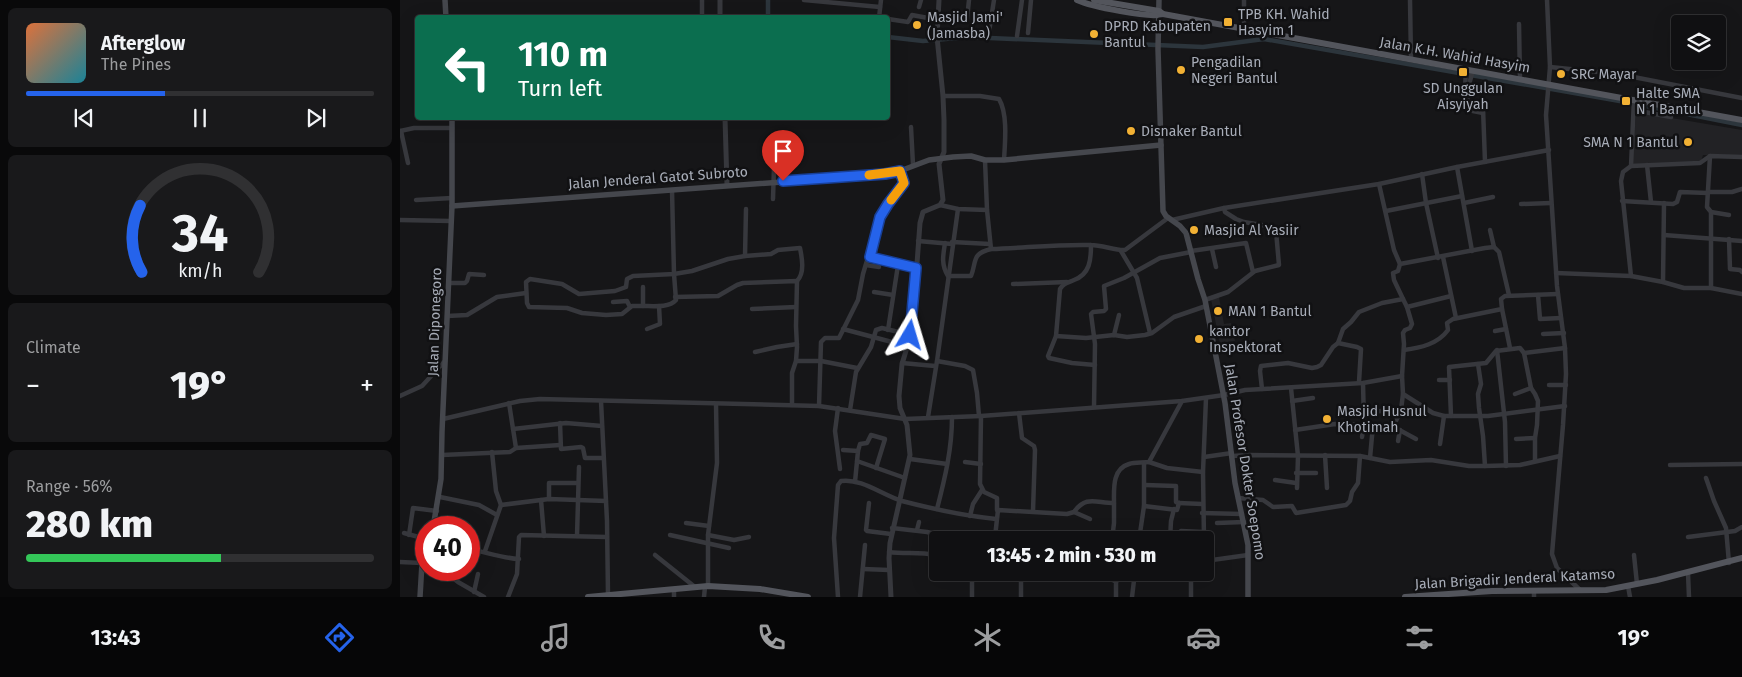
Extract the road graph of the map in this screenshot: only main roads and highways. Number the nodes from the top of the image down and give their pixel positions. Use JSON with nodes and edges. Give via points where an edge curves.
{"nodes":[{"id":1,"x":445,"y":0,"type":"edge"},
{"id":2,"x":1077,"y":0,"type":"edge"},
{"id":3,"x":1094,"y":0,"type":"edge"},
{"id":4,"x":1159,"y":0,"type":"edge"},
{"id":5,"x":1160,"y":14,"type":"junction"},
{"id":6,"x":446,"y":15,"type":"edge"},
{"id":7,"x":452,"y":120,"type":"edge"},
{"id":8,"x":1742,"y":120,"type":"edge"},
{"id":9,"x":1161,"y":145,"type":"junction"},
{"id":10,"x":452,"y":206,"type":"junction"},
{"id":11,"x":436,"y":516,"type":"edge"},
{"id":12,"x":1742,"y":558,"type":"edge"},
{"id":13,"x":422,"y":581,"type":"edge"},
{"id":14,"x":1508,"y":594,"type":"edge"},
{"id":15,"x":1534,"y":594,"type":"edge"},
{"id":16,"x":1592,"y":594,"type":"edge"},
{"id":17,"x":420,"y":597,"type":"edge"},
{"id":18,"x":588,"y":597,"type":"edge"},
{"id":19,"x":808,"y":597,"type":"edge"},
{"id":20,"x":1248,"y":597,"type":"edge"},
{"id":21,"x":1405,"y":597,"type":"edge"}],
"edges":[{"from":1,"to":6,"type":"main road"},
{"from":2,"to":5,"type":"main road"},
{"from":3,"to":5,"type":"main road"},
{"from":4,"to":5,"type":"main road","name":"Jalan Profesor Dokter Soepomo"},
{"from":5,"to":8,"type":"main road","name":"Jalan K.H. Wahid Hasyim","via":[[1411,59],[1469,75],[1520,79]]},
{"from":5,"to":9,"type":"main road","name":"Jalan Profesor Dokter Soepomo"},
{"from":7,"to":10,"type":"main road","name":"Jalan Diponegoro"},
{"from":9,"to":10,"type":"main road","name":"Jalan Jenderal Gatot Subroto","via":[[1004,160],[963,156],[941,158],[885,174]]},
{"from":9,"to":20,"type":"main road","name":"Jalan Profesor Dokter Soepomo","via":[[1163,207],[1165,214],[1186,232],[1224,395],[1248,555]]},
{"from":10,"to":11,"type":"main road","name":"Jalan Diponegoro","via":[[440,497]]},
{"from":12,"to":16,"type":"main road","name":"Jalan Brigadir Jenderal Katamso"},
{"from":13,"to":17,"type":"main road"},
{"from":14,"to":15,"type":"main road","name":"Jalan Brigadir Jenderal Katamso"},
{"from":14,"to":21,"type":"main road","name":"Jalan Brigadir Jenderal Katamso","via":[[1485,591]]},
{"from":15,"to":16,"type":"main road","name":"Jalan Brigadir Jenderal Katamso","via":[[1581,591]]},
{"from":18,"to":19,"type":"main road","via":[[707,587],[760,588]]}]}
